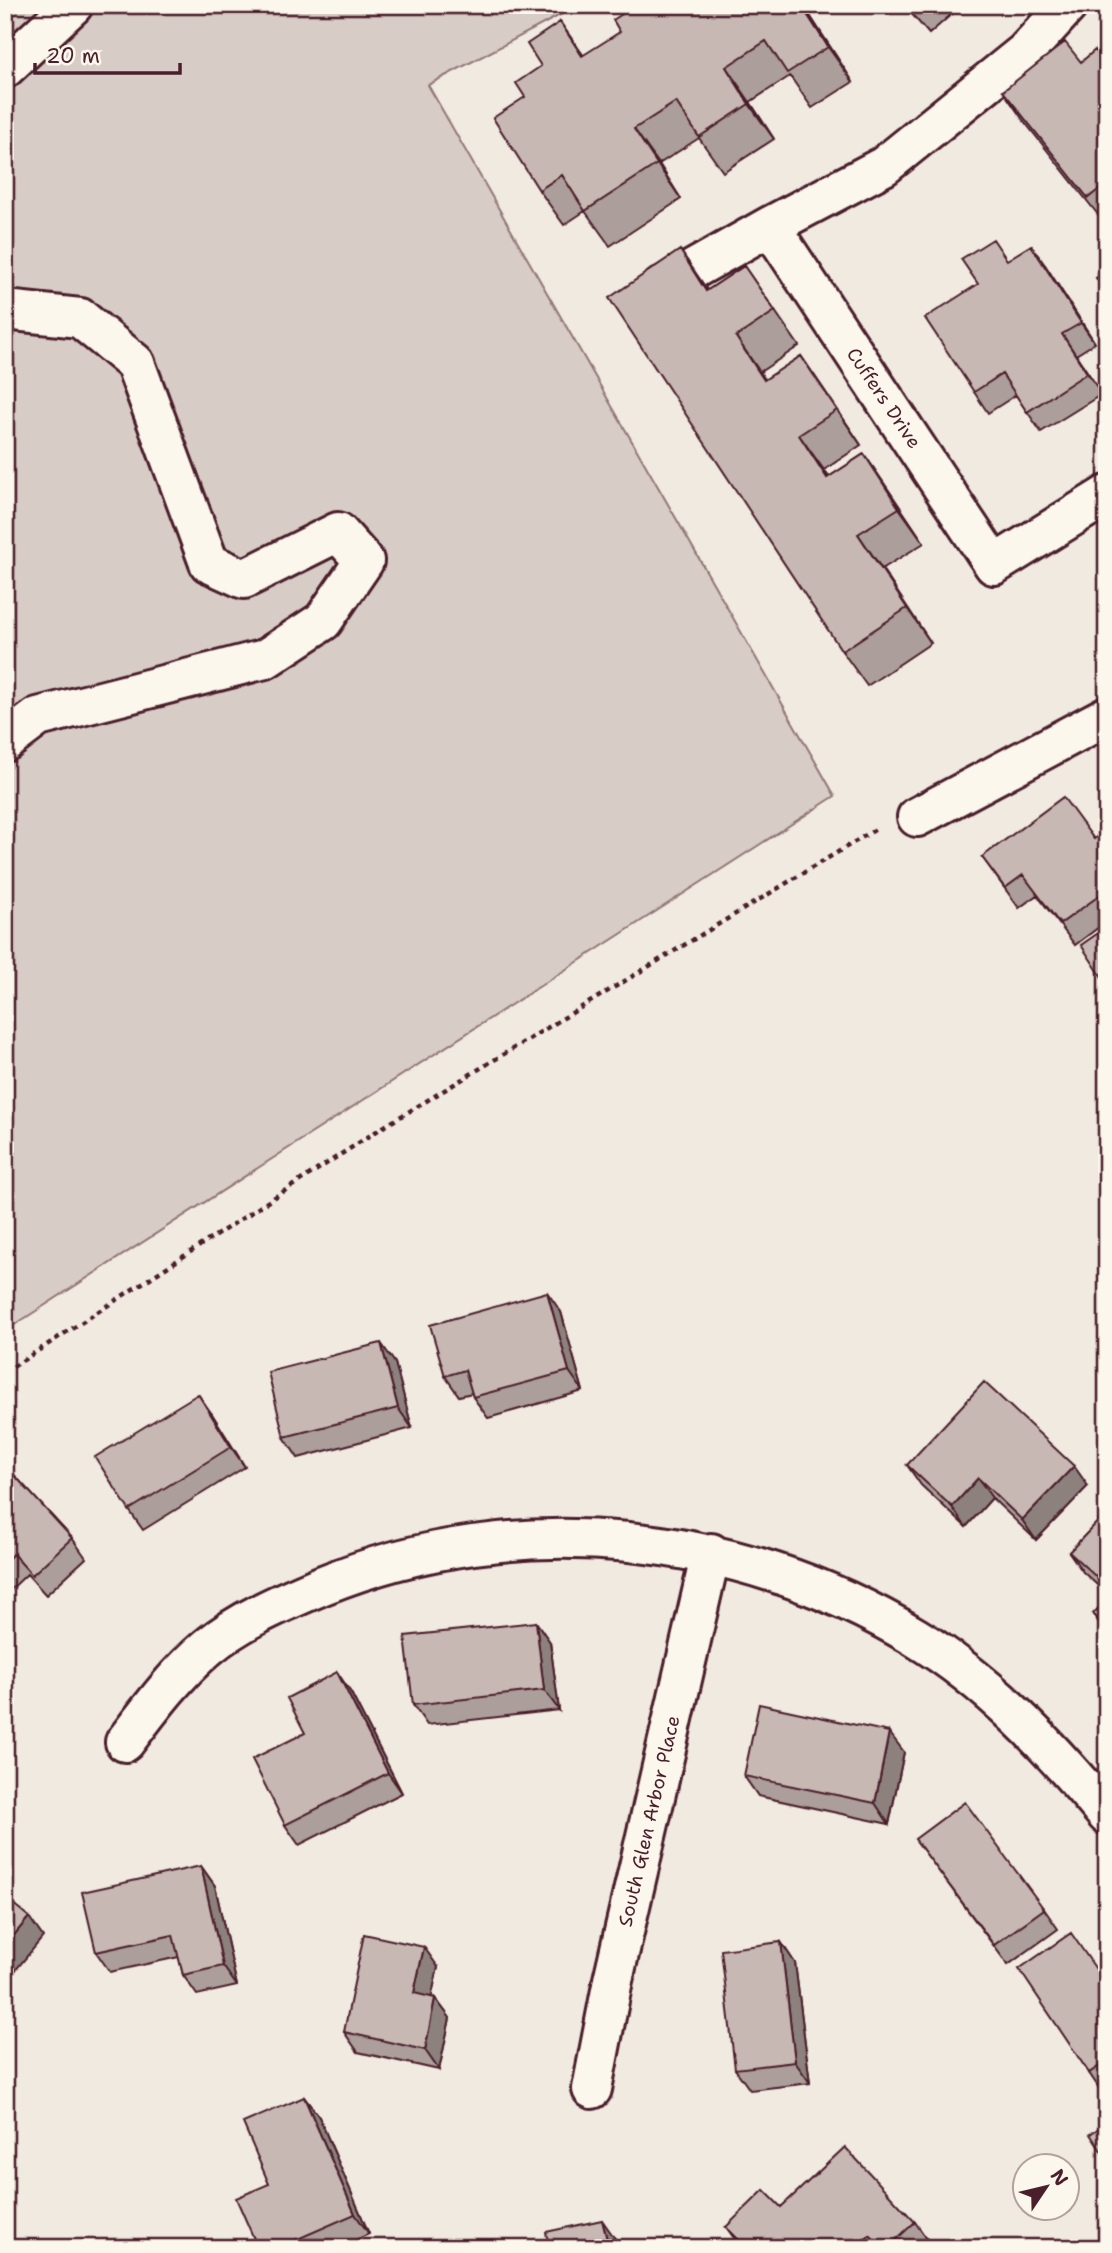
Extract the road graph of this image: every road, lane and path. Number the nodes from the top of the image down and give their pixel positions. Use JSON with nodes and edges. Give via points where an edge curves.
{"nodes":[{"id":1,"x":73,"y":5,"type":"edge"},
{"id":2,"x":1068,"y":5,"type":"edge"},
{"id":3,"x":5,"y":68,"type":"edge"},
{"id":4,"x":770,"y":226,"type":"junction"},
{"id":5,"x":662,"y":288,"type":"edge"},
{"id":6,"x":5,"y":310,"type":"edge"},
{"id":7,"x":1107,"y":495,"type":"edge"},
{"id":8,"x":1107,"y":716,"type":"edge"},
{"id":9,"x":5,"y":742,"type":"edge"},
{"id":10,"x":917,"y":817,"type":"joint"},
{"id":11,"x":5,"y":1372,"type":"edge"},
{"id":12,"x":711,"y":1553,"type":"junction"},
{"id":13,"x":125,"y":1742,"type":"dead end"},
{"id":14,"x":1107,"y":1815,"type":"edge"},
{"id":15,"x":592,"y":2090,"type":"dead end"}],
"edges":[{"from":1,"to":3,"type":"street"},
{"from":2,"to":4,"type":"street","via":[[1026,52],[884,166]]},
{"from":4,"to":5,"type":"street"},
{"from":4,"to":7,"type":"street","name":"Cuffers Drive","via":[[994,565]]},
{"from":6,"to":9,"type":"street","via":[[80,318],[135,363],[209,563],[244,579],[338,532],[364,561],[323,621],[265,659],[38,716]]},
{"from":8,"to":10,"type":"street"},
{"from":10,"to":11,"type":"path","via":[[876,829],[380,1129]]},
{"from":12,"to":13,"type":"street","via":[[656,1543],[562,1539],[445,1548],[387,1563],[295,1597],[210,1645],[173,1679]]},
{"from":12,"to":14,"type":"street","via":[[814,1584],[927,1645],[1006,1706]]},
{"from":12,"to":15,"type":"street","name":"South Glen Arbor Place","via":[[612,1980]]}]}
